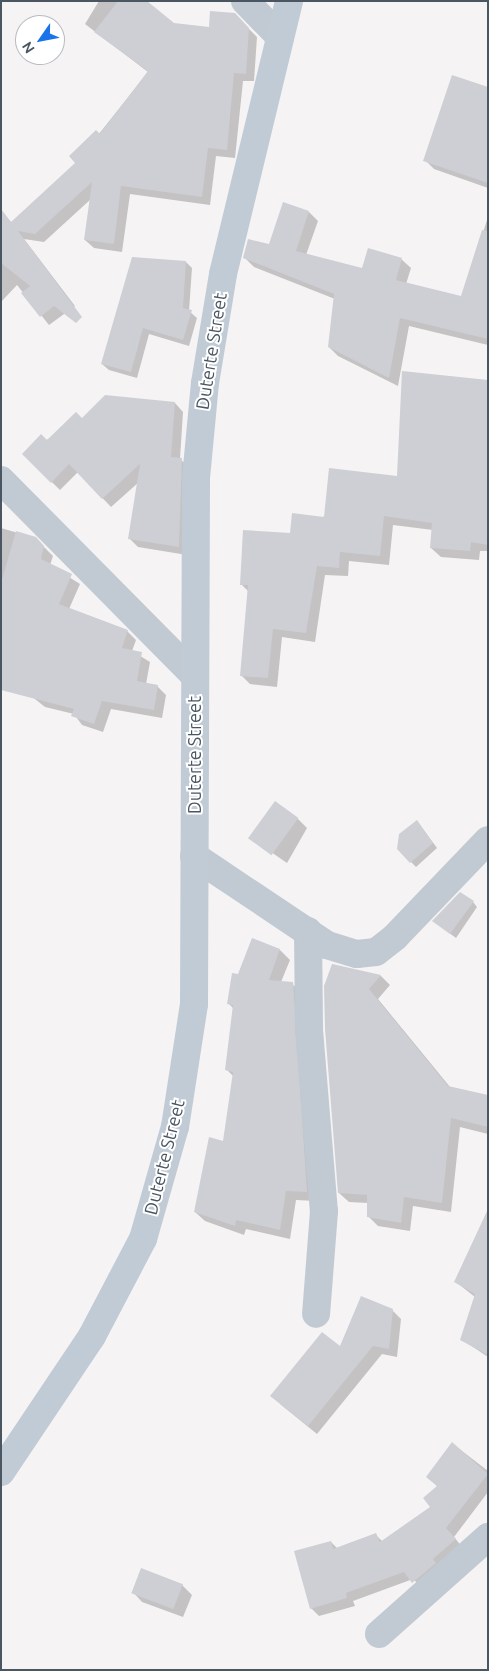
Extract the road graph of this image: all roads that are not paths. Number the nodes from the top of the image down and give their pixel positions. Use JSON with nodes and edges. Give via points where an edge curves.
{"nodes":[{"id":1,"x":245,"y":1,"type":"edge"},
{"id":2,"x":289,"y":1,"type":"edge"},
{"id":3,"x":280,"y":36,"type":"junction"},
{"id":4,"x":1,"y":480,"type":"edge"},
{"id":5,"x":194,"y":676,"type":"junction"},
{"id":6,"x":488,"y":840,"type":"edge"},
{"id":7,"x":194,"y":856,"type":"junction"},
{"id":8,"x":308,"y":931,"type":"junction"},
{"id":9,"x":316,"y":1314,"type":"dead end"},
{"id":10,"x":1,"y":1472,"type":"edge"},
{"id":11,"x":488,"y":1537,"type":"edge"},
{"id":12,"x":379,"y":1634,"type":"dead end"}],
"edges":[{"from":1,"to":3,"type":"street"},
{"from":2,"to":3,"type":"main road","name":"Duterte Street"},
{"from":3,"to":5,"type":"main road","name":"Duterte Street","via":[[223,274],[205,383],[196,478]]},
{"from":4,"to":5,"type":"street"},
{"from":5,"to":7,"type":"main road","name":"Duterte Street"},
{"from":6,"to":8,"type":"street","via":[[376,952],[357,954],[327,945]]},
{"from":7,"to":8,"type":"street"},
{"from":7,"to":10,"type":"main road","name":"Duterte Street","via":[[194,1004],[175,1127],[143,1239],[92,1336]]},
{"from":8,"to":9,"type":"street","via":[[309,1030],[324,1211]]},
{"from":11,"to":12,"type":"street"}]}
